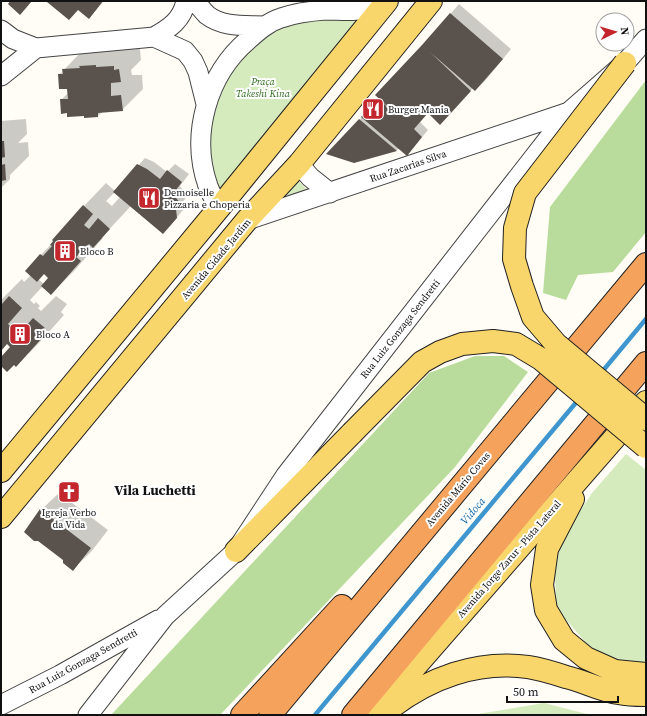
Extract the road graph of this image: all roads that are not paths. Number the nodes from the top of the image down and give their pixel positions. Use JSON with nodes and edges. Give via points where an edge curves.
{"nodes":[{"id":1,"x":186,"y":1,"type":"edge"},
{"id":2,"x":195,"y":1,"type":"edge"},
{"id":3,"x":431,"y":1,"type":"edge"},
{"id":4,"x":387,"y":2,"type":"edge"},
{"id":5,"x":265,"y":26,"type":"junction"},
{"id":6,"x":1,"y":30,"type":"edge"},
{"id":7,"x":154,"y":37,"type":"junction"},
{"id":8,"x":646,"y":39,"type":"edge"},
{"id":9,"x":36,"y":48,"type":"junction"},
{"id":10,"x":626,"y":63,"type":"junction"},
{"id":11,"x":1,"y":76,"type":"edge"},
{"id":12,"x":206,"y":104,"type":"junction"},
{"id":13,"x":569,"y":112,"type":"junction"},
{"id":14,"x":299,"y":164,"type":"junction"},
{"id":15,"x":330,"y":193,"type":"junction"},
{"id":16,"x":219,"y":208,"type":"junction"},
{"id":17,"x":248,"y":220,"type":"junction"},
{"id":18,"x":646,"y":264,"type":"edge"},
{"id":19,"x":646,"y":364,"type":"edge"},
{"id":20,"x":646,"y":402,"type":"edge"},
{"id":21,"x":646,"y":419,"type":"edge"},
{"id":22,"x":646,"y":446,"type":"edge"},
{"id":23,"x":601,"y":453,"type":"junction"},
{"id":24,"x":4,"y":460,"type":"edge"},
{"id":25,"x":1,"y":517,"type":"edge"},
{"id":26,"x":411,"y":545,"type":"junction"},
{"id":27,"x":236,"y":551,"type":"junction"},
{"id":28,"x":165,"y":616,"type":"junction"},
{"id":29,"x":646,"y":674,"type":"edge"},
{"id":30,"x":646,"y":695,"type":"edge"},
{"id":31,"x":1,"y":705,"type":"edge"},
{"id":32,"x":88,"y":715,"type":"edge"},
{"id":33,"x":242,"y":715,"type":"edge"},
{"id":34,"x":270,"y":715,"type":"edge"},
{"id":35,"x":352,"y":715,"type":"edge"},
{"id":36,"x":373,"y":715,"type":"edge"},
{"id":37,"x":382,"y":715,"type":"edge"}],
"edges":[{"from":1,"to":7,"type":"street","via":[[176,21]]},
{"from":2,"to":5,"type":"street","via":[[207,15],[219,23]]},
{"from":3,"to":14,"type":"main road","name":"Avenida Cidade Jardim"},
{"from":4,"to":5,"type":"street","via":[[365,10],[326,10],[300,14],[280,18]]},
{"from":4,"to":16,"type":"main road"},
{"from":5,"to":12,"type":"street","via":[[241,46],[226,63]]},
{"from":6,"to":9,"type":"street","via":[[13,39]]},
{"from":7,"to":9,"type":"street"},
{"from":7,"to":12,"type":"street","via":[[184,51],[193,62]]},
{"from":8,"to":10,"type":"street"},
{"from":9,"to":11,"type":"street"},
{"from":10,"to":13,"type":"street"},
{"from":10,"to":21,"type":"main road","bridge":true,"via":[[525,193],[515,228],[514,259],[534,317],[556,344]]},
{"from":12,"to":16,"type":"street","via":[[201,126],[203,169],[208,188]]},
{"from":13,"to":15,"type":"street","name":"Rua Zacarias Silva"},
{"from":13,"to":27,"type":"street","name":"Rua Luiz Gonzaga Sendretti","via":[[286,475]]},
{"from":14,"to":15,"type":"street"},
{"from":14,"to":17,"type":"main road","name":"Avenida Cidade Jardim"},
{"from":15,"to":17,"type":"street","name":"Rua Zacarias Silva"},
{"from":16,"to":24,"type":"main road"},
{"from":17,"to":25,"type":"main road","name":"Avenida Cidade Jardim"},
{"from":18,"to":26,"type":"highway","name":"Avenida Mário Covas"},
{"from":19,"to":35,"type":"highway"},
{"from":20,"to":23,"type":"main road","name":"Avenida Jorge Zarur - Pista Lateral"},
{"from":22,"to":27,"type":"main road","bridge":true,"via":[[541,359],[516,344],[493,341],[462,344],[422,362]]},
{"from":23,"to":29,"type":"main road","via":[[546,548],[542,585],[546,610],[564,640],[586,658],[615,671]]},
{"from":23,"to":36,"type":"main road","name":"Avenida Jorge Zarur - Pista Lateral"},
{"from":26,"to":33,"type":"highway","via":[[346,602]]},
{"from":26,"to":34,"type":"highway","name":"Avenida Mário Covas"},
{"from":27,"to":28,"type":"street","name":"Rua Luiz Gonzaga Sendretti"},
{"from":28,"to":31,"type":"street","name":"Rua Luiz Gonzaga Sendretti"},
{"from":28,"to":32,"type":"street"},
{"from":30,"to":37,"type":"main road","via":[[617,693],[529,667],[479,667],[434,680],[408,695]]}]}
